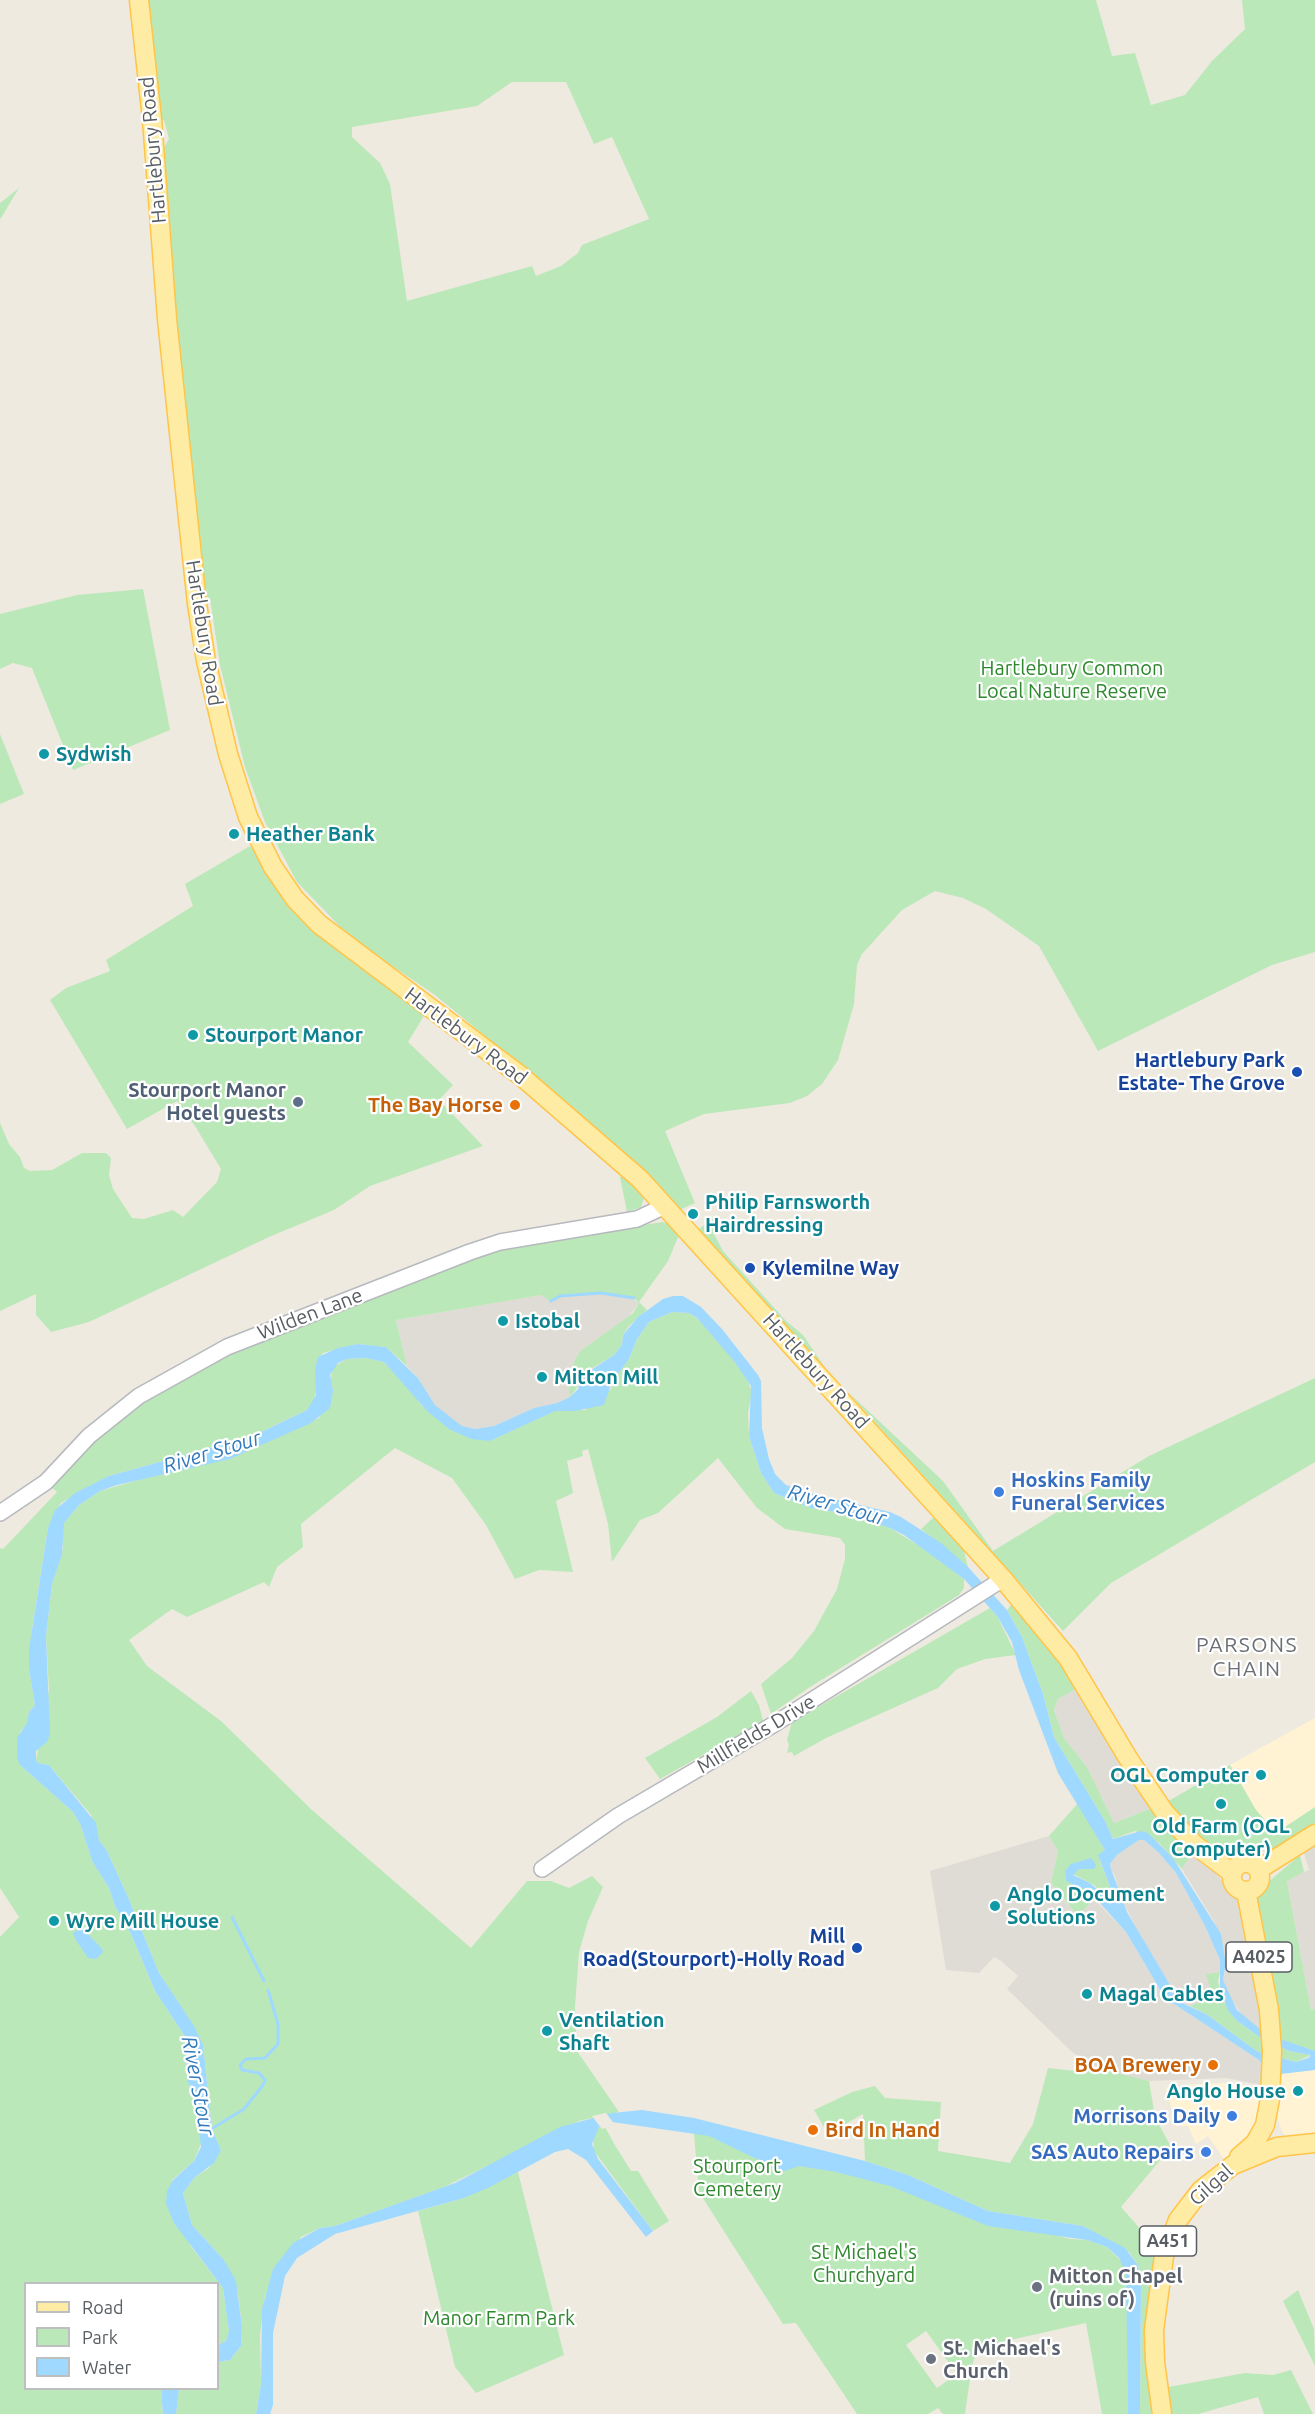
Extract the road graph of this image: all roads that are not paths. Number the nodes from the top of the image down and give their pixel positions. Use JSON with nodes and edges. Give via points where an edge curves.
{"nodes":[{"id":1,"x":139,"y":0,"type":"edge"},
{"id":2,"x":665,"y":1206,"type":"junction"},
{"id":3,"x":0,"y":1512,"type":"edge"},
{"id":4,"x":999,"y":1582,"type":"junction"},
{"id":5,"x":1315,"y":1834,"type":"edge"},
{"id":6,"x":542,"y":1869,"type":"dead end"},
{"id":7,"x":1258,"y":1870,"type":"junction"},
{"id":8,"x":1232,"y":1873,"type":"junction"},
{"id":9,"x":1246,"y":1891,"type":"junction"},
{"id":10,"x":1270,"y":2099,"type":"junction"},
{"id":11,"x":1308,"y":2143,"type":"edge"},
{"id":12,"x":1221,"y":2172,"type":"junction"},
{"id":13,"x":1162,"y":2414,"type":"edge"}],
"edges":[{"from":1,"to":2,"type":"main road","name":"Hartlebury Road","via":[[197,604],[219,723],[259,841],[295,899],[319,924],[521,1076],[640,1179]]},
{"from":2,"to":3,"type":"street","name":"Wilden Lane","via":[[637,1219],[500,1242],[227,1347],[139,1396],[89,1436],[46,1482]]},
{"from":2,"to":4,"type":"main road","name":"Hartlebury Road"},
{"from":4,"to":6,"type":"street","name":"Millfields Drive","via":[[776,1723],[618,1816]]},
{"from":4,"to":8,"type":"main road","name":"Hartlebury Road","via":[[1068,1658],[1165,1813],[1195,1845]]},
{"from":5,"to":7,"type":"main road"},
{"from":7,"to":8,"type":"main road","via":[[1246,1862],[1235,1866]]},
{"from":7,"to":9,"type":"main road","via":[[1258,1884]]},
{"from":8,"to":9,"type":"main road","number":"A4025","via":[[1236,1887]]},
{"from":9,"to":10,"type":"main road","number":"A4025","via":[[1270,2024]]},
{"from":10,"to":11,"type":"main road","number":"A4025","via":[[1276,2133],[1286,2141]]},
{"from":10,"to":12,"type":"main road","via":[[1259,2138]]},
{"from":11,"to":12,"type":"main road","name":"Gilgal","number":"A451","via":[[1260,2153]]},
{"from":12,"to":13,"type":"main road","name":"Gilgal","number":"A451","via":[[1186,2208],[1164,2256],[1154,2347]]}]}
